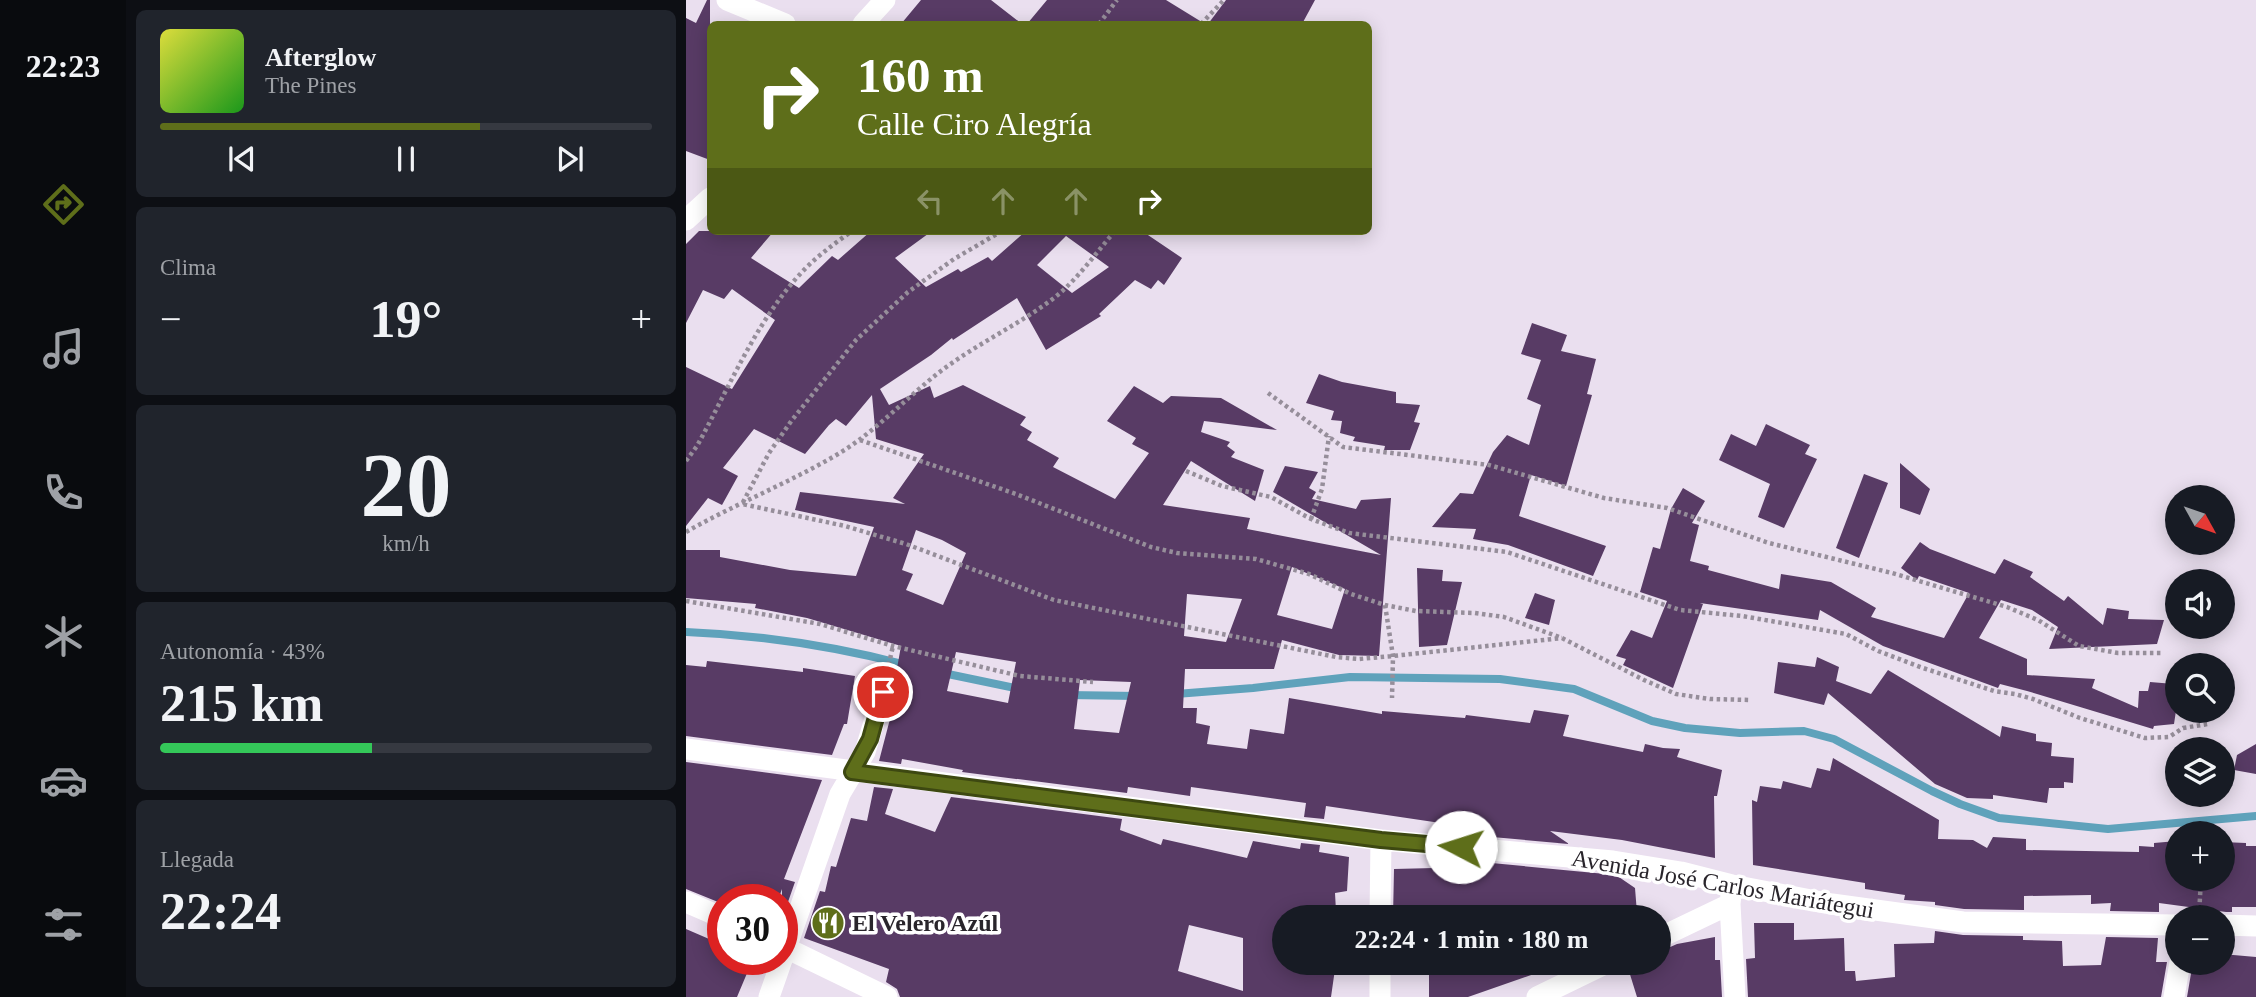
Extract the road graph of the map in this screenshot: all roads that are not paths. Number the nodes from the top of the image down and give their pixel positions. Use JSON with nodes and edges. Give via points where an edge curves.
{"nodes":[{"id":1,"x":727,"y":0,"type":"edge"},
{"id":2,"x":885,"y":0,"type":"edge"},
{"id":3,"x":778,"y":21,"type":"edge"},
{"id":4,"x":866,"y":21,"type":"edge"},
{"id":5,"x":707,"y":201,"type":"edge"},
{"id":6,"x":686,"y":220,"type":"edge"},
{"id":7,"x":883,"y":692,"type":"dead end"},
{"id":8,"x":686,"y":749,"type":"edge"},
{"id":9,"x":852,"y":772,"type":"junction"},
{"id":10,"x":1381,"y":840,"type":"junction"},
{"id":11,"x":1731,"y":894,"type":"junction"},
{"id":12,"x":686,"y":902,"type":"edge"},
{"id":13,"x":1380,"y":905,"type":"edge"},
{"id":14,"x":707,"y":911,"type":"edge"},
{"id":15,"x":798,"y":911,"type":"edge"},
{"id":16,"x":2165,"y":925,"type":"edge"},
{"id":17,"x":2235,"y":925,"type":"edge"},
{"id":18,"x":2256,"y":926,"type":"edge"},
{"id":19,"x":1671,"y":931,"type":"edge"},
{"id":20,"x":798,"y":953,"type":"edge"},
{"id":21,"x":776,"y":975,"type":"edge"},
{"id":22,"x":1380,"y":975,"type":"edge"},
{"id":23,"x":1582,"y":975,"type":"edge"},
{"id":24,"x":2178,"y":975,"type":"edge"},
{"id":25,"x":769,"y":997,"type":"edge"},
{"id":26,"x":887,"y":997,"type":"edge"},
{"id":27,"x":1380,"y":997,"type":"edge"},
{"id":28,"x":1537,"y":997,"type":"edge"},
{"id":29,"x":1735,"y":997,"type":"edge"},
{"id":30,"x":2174,"y":997,"type":"edge"}],
"edges":[{"from":1,"to":3,"type":"street"},
{"from":2,"to":4,"type":"street"},
{"from":5,"to":6,"type":"street"},
{"from":7,"to":9,"type":"street","via":[[870,739]]},
{"from":8,"to":9,"type":"street","name":"Avenida José Carlos Mariátegui"},
{"from":9,"to":10,"type":"street","name":"Avenida José Carlos Mariátegui"},
{"from":9,"to":15,"type":"street"},
{"from":10,"to":11,"type":"street","name":"Avenida José Carlos Mariátegui","via":[[1613,861],[1681,872]]},
{"from":10,"to":13,"type":"street"},
{"from":11,"to":16,"type":"street","name":"Avenida José Carlos Mariátegui","via":[[1964,922]]},
{"from":11,"to":19,"type":"street"},
{"from":11,"to":29,"type":"street"},
{"from":12,"to":14,"type":"street"},
{"from":17,"to":18,"type":"street"},
{"from":20,"to":26,"type":"street"},
{"from":21,"to":25,"type":"street"},
{"from":22,"to":27,"type":"street"},
{"from":23,"to":28,"type":"street"},
{"from":24,"to":30,"type":"street"}]}
